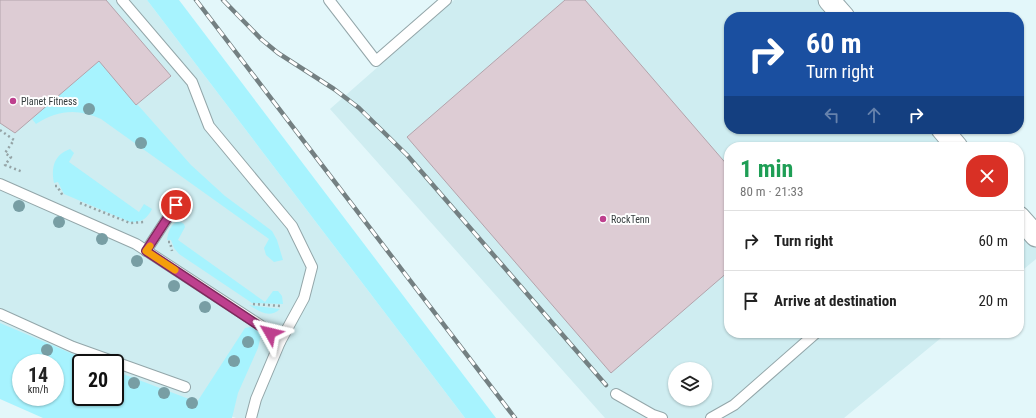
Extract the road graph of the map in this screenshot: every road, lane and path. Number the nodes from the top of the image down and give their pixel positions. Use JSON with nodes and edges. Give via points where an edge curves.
{"nodes":[{"id":1,"x":122,"y":0,"type":"edge"},
{"id":2,"x":329,"y":0,"type":"edge"},
{"id":3,"x":446,"y":0,"type":"edge"},
{"id":4,"x":829,"y":0,"type":"edge"},
{"id":5,"x":840,"y":12,"type":"edge"},
{"id":6,"x":0,"y":130,"type":"edge"},
{"id":7,"x":946,"y":134,"type":"edge"},
{"id":8,"x":953,"y":142,"type":"edge"},
{"id":9,"x":23,"y":172,"type":"dead end"},
{"id":10,"x":0,"y":184,"type":"edge"},
{"id":11,"x":55,"y":186,"type":"dead end"},
{"id":12,"x":69,"y":198,"type":"dead end"},
{"id":13,"x":76,"y":201,"type":"dead end"},
{"id":14,"x":176,"y":205,"type":"dead end"},
{"id":15,"x":1024,"y":223,"type":"edge"},
{"id":16,"x":144,"y":224,"type":"dead end"},
{"id":17,"x":1036,"y":236,"type":"edge"},
{"id":18,"x":146,"y":251,"type":"junction"},
{"id":19,"x":0,"y":314,"type":"edge"},
{"id":20,"x":810,"y":338,"type":"edge"},
{"id":21,"x":280,"y":342,"type":"junction"},
{"id":22,"x":185,"y":387,"type":"dead end"},
{"id":23,"x":616,"y":394,"type":"dead end"},
{"id":24,"x":251,"y":418,"type":"edge"},
{"id":25,"x":662,"y":418,"type":"edge"},
{"id":26,"x":711,"y":418,"type":"edge"}],
"edges":[{"from":1,"to":21,"type":"lane","via":[[192,82],[209,126],[292,226],[312,266],[304,298]]},
{"from":2,"to":3,"type":"lane","via":[[376,61]]},
{"from":4,"to":5,"type":"street"},
{"from":6,"to":9,"type":"path","via":[[14,140],[5,153],[11,157],[5,165]]},
{"from":7,"to":8,"type":"street"},
{"from":10,"to":18,"type":"lane","via":[[136,244]]},
{"from":11,"to":12,"type":"path","via":[[62,195]]},
{"from":13,"to":16,"type":"path","via":[[130,223]]},
{"from":14,"to":18,"type":"lane"},
{"from":15,"to":17,"type":"street"},
{"from":18,"to":21,"type":"lane","via":[[260,325]]},
{"from":19,"to":22,"type":"lane","via":[[73,347]]},
{"from":20,"to":26,"type":"lane","via":[[734,405]]},
{"from":21,"to":24,"type":"lane","via":[[256,399]]},
{"from":23,"to":25,"type":"lane"}]}
